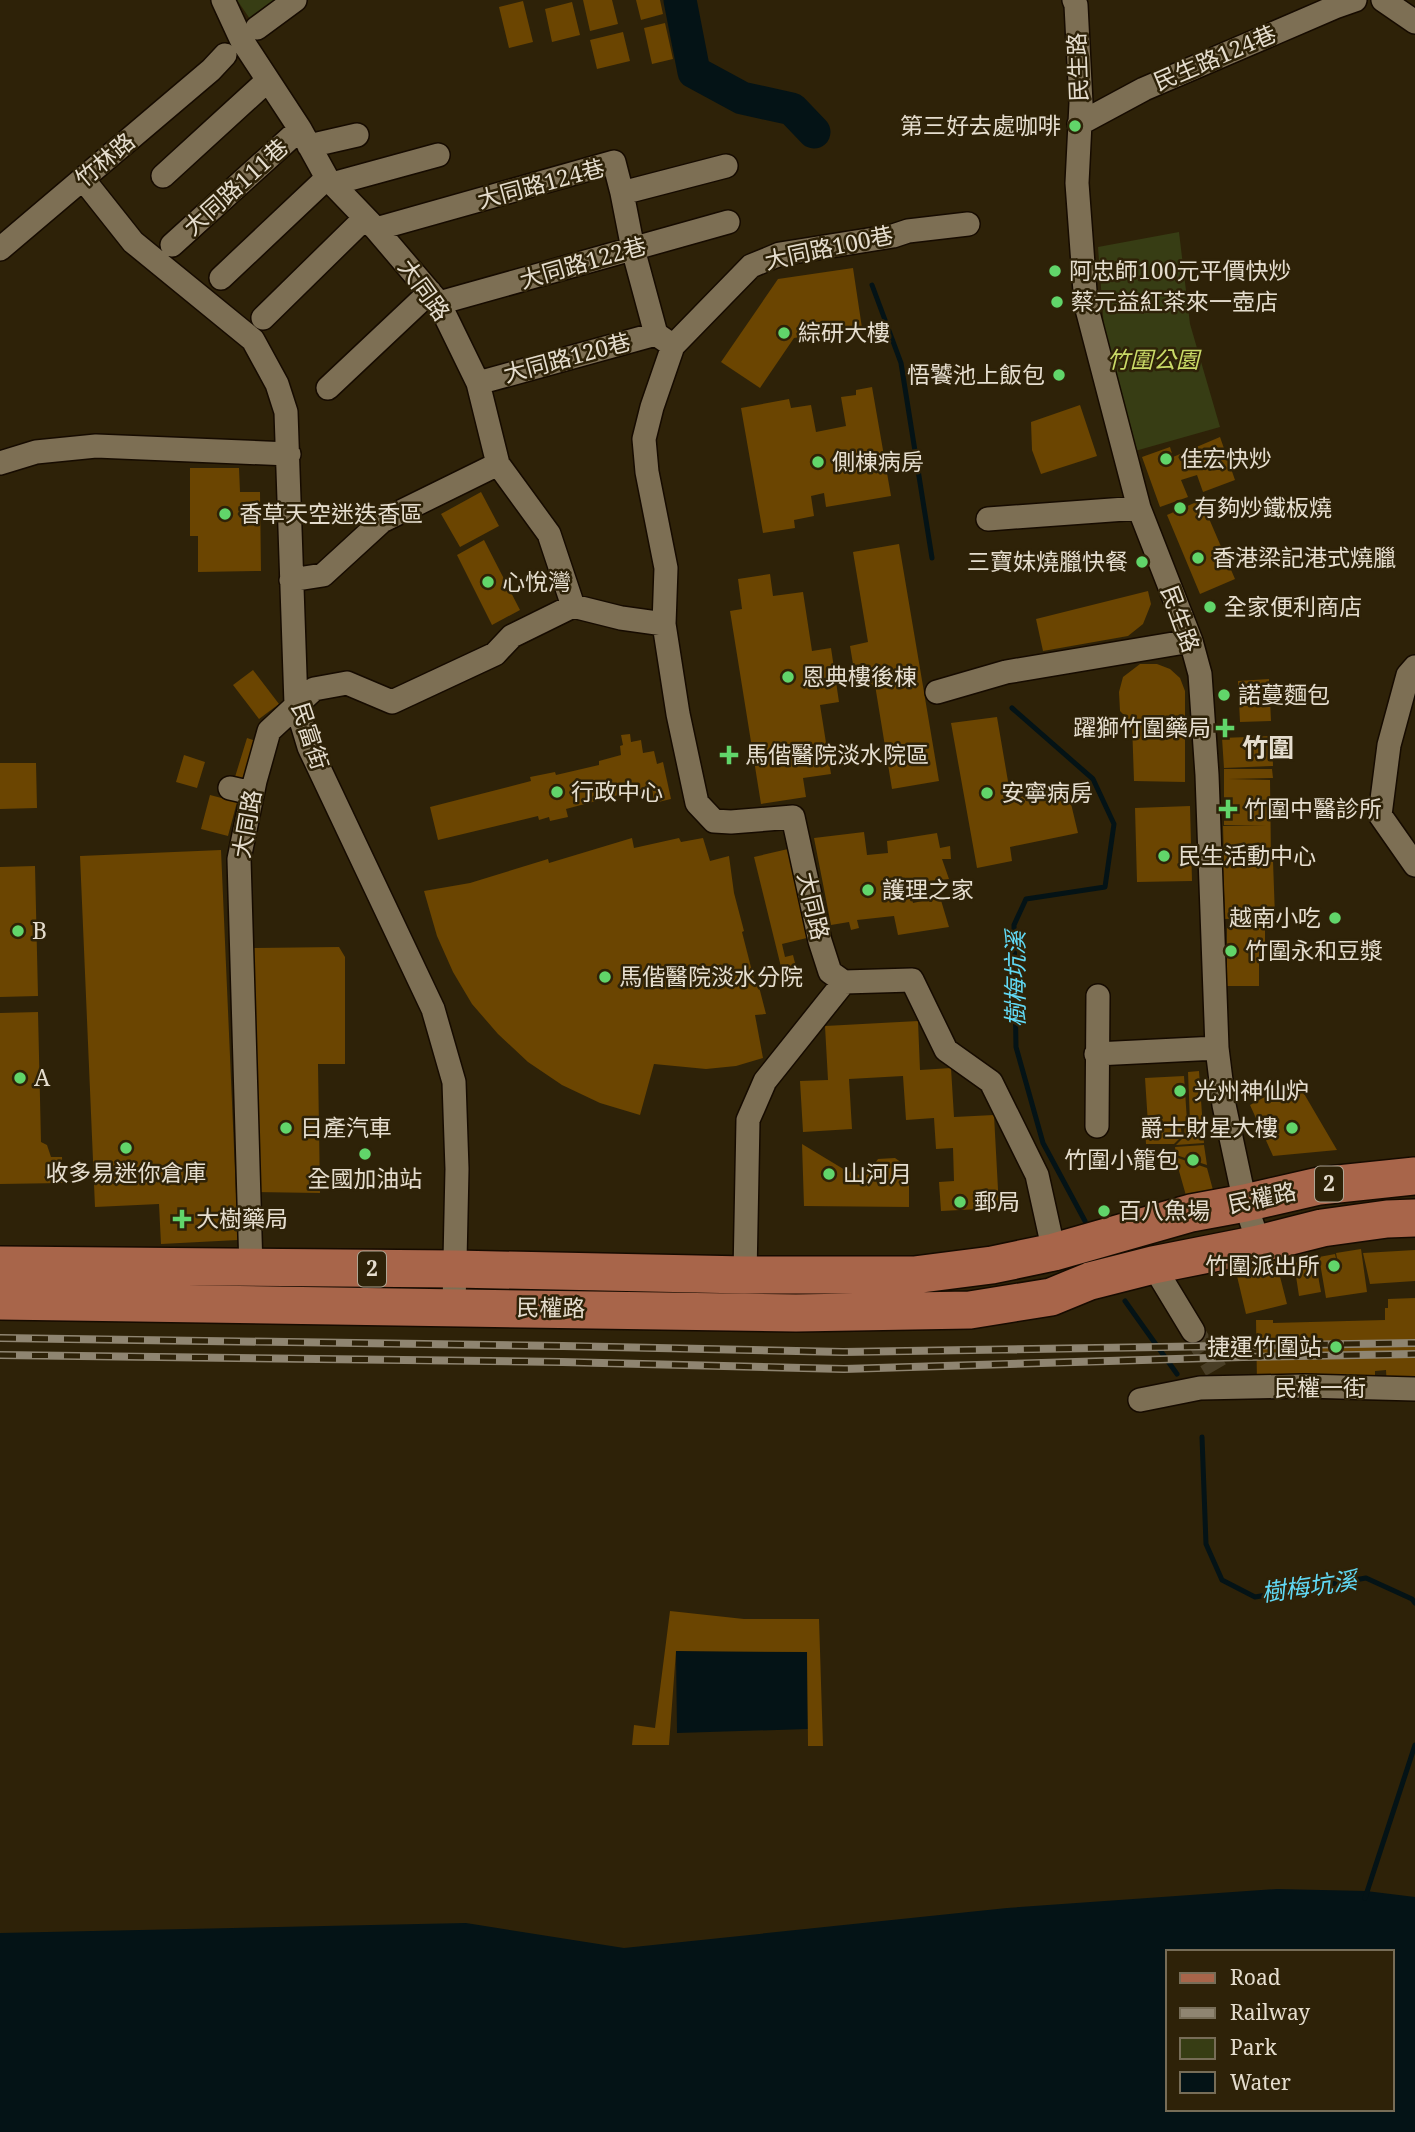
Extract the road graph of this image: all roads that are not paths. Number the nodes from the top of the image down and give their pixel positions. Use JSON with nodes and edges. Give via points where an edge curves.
{"nodes":[{"id":1,"x":223,"y":0,"type":"edge"},
{"id":2,"x":295,"y":0,"type":"edge"},
{"id":3,"x":1074,"y":0,"type":"edge"},
{"id":4,"x":1355,"y":0,"type":"edge"},
{"id":5,"x":1383,"y":0,"type":"edge"},
{"id":6,"x":1415,"y":22,"type":"edge"},
{"id":7,"x":264,"y":26,"type":"dead end"},
{"id":8,"x":221,"y":62,"type":"dead end"},
{"id":9,"x":268,"y":80,"type":"junction"},
{"id":10,"x":1079,"y":124,"type":"junction"},
{"id":11,"x":357,"y":135,"type":"dead end"},
{"id":12,"x":304,"y":138,"type":"junction"},
{"id":13,"x":438,"y":155,"type":"dead end"},
{"id":14,"x":726,"y":166,"type":"dead end"},
{"id":15,"x":163,"y":176,"type":"dead end"},
{"id":16,"x":83,"y":179,"type":"junction"},
{"id":17,"x":329,"y":181,"type":"junction"},
{"id":18,"x":622,"y":193,"type":"junction"},
{"id":19,"x":727,"y":222,"type":"dead end"},
{"id":20,"x":371,"y":224,"type":"junction"},
{"id":21,"x":968,"y":224,"type":"dead end"},
{"id":22,"x":172,"y":245,"type":"dead end"},
{"id":23,"x":0,"y":249,"type":"edge"},
{"id":24,"x":633,"y":249,"type":"junction"},
{"id":25,"x":221,"y":278,"type":"dead end"},
{"id":26,"x":434,"y":297,"type":"junction"},
{"id":27,"x":263,"y":318,"type":"dead end"},
{"id":28,"x":665,"y":340,"type":"junction"},
{"id":29,"x":478,"y":383,"type":"junction"},
{"id":30,"x":328,"y":388,"type":"dead end"},
{"id":31,"x":289,"y":454,"type":"junction"},
{"id":32,"x":0,"y":463,"type":"edge"},
{"id":33,"x":498,"y":464,"type":"junction"},
{"id":34,"x":1139,"y":508,"type":"junction"},
{"id":35,"x":988,"y":519,"type":"dead end"},
{"id":36,"x":291,"y":580,"type":"junction"},
{"id":37,"x":573,"y":606,"type":"junction"},
{"id":38,"x":664,"y":624,"type":"junction"},
{"id":39,"x":1191,"y":640,"type":"junction"},
{"id":40,"x":1415,"y":667,"type":"edge"},
{"id":41,"x":937,"y":691,"type":"dead end"},
{"id":42,"x":296,"y":704,"type":"junction"},
{"id":43,"x":1415,"y":865,"type":"edge"},
{"id":44,"x":844,"y":982,"type":"junction"},
{"id":45,"x":1098,"y":996,"type":"dead end"},
{"id":46,"x":1217,"y":1048,"type":"junction"},
{"id":47,"x":1096,"y":1055,"type":"junction"},
{"id":48,"x":1097,"y":1126,"type":"dead end"},
{"id":49,"x":1415,"y":1176,"type":"edge"},
{"id":50,"x":1245,"y":1203,"type":"junction"},
{"id":51,"x":1415,"y":1218,"type":"edge"},
{"id":52,"x":1084,"y":1244,"type":"junction"},
{"id":53,"x":1259,"y":1244,"type":"junction"},
{"id":54,"x":0,"y":1265,"type":"edge"},
{"id":55,"x":251,"y":1269,"type":"junction"},
{"id":56,"x":455,"y":1269,"type":"junction"},
{"id":57,"x":1124,"y":1273,"type":"junction"},
{"id":58,"x":745,"y":1275,"type":"junction"},
{"id":59,"x":0,"y":1301,"type":"edge"},
{"id":60,"x":454,"y":1306,"type":"junction"},
{"id":61,"x":1193,"y":1331,"type":"tunnel mouth"},
{"id":62,"x":1415,"y":1389,"type":"edge"},
{"id":63,"x":1140,"y":1400,"type":"dead end"}],
"edges":[{"from":1,"to":9,"type":"street","name":"大同路"},
{"from":2,"to":7,"type":"street"},
{"from":3,"to":10,"type":"street","name":"民生路"},
{"from":4,"to":10,"type":"street","name":"民生路124巷","via":[[1144,89]]},
{"from":5,"to":6,"type":"street"},
{"from":8,"to":16,"type":"street","name":"竹林路"},
{"from":9,"to":12,"type":"street","name":"大同路"},
{"from":9,"to":15,"type":"street"},
{"from":10,"to":34,"type":"street","name":"民生路","via":[[1077,183],[1086,305]]},
{"from":11,"to":12,"type":"street"},
{"from":12,"to":17,"type":"street","name":"大同路"},
{"from":12,"to":22,"type":"street","name":"大同路111巷"},
{"from":13,"to":17,"type":"street"},
{"from":14,"to":18,"type":"street","name":"大同路124巷"},
{"from":16,"to":23,"type":"street","name":"竹林路"},
{"from":16,"to":31,"type":"street","name":"民富街","via":[[134,242],[253,340],[286,412]]},
{"from":17,"to":20,"type":"street","name":"大同路"},
{"from":17,"to":25,"type":"street"},
{"from":18,"to":20,"type":"street","name":"大同路124巷","via":[[614,162]]},
{"from":18,"to":24,"type":"street"},
{"from":19,"to":24,"type":"street","name":"大同路122巷"},
{"from":20,"to":26,"type":"street","name":"大同路"},
{"from":20,"to":27,"type":"street"},
{"from":21,"to":28,"type":"street","name":"大同路100巷","via":[[780,254],[751,266]]},
{"from":24,"to":26,"type":"street","name":"大同路122巷"},
{"from":24,"to":28,"type":"street"},
{"from":26,"to":29,"type":"street","name":"大同路"},
{"from":26,"to":30,"type":"street"},
{"from":28,"to":29,"type":"street","name":"大同路120巷"},
{"from":28,"to":38,"type":"street","name":"大同路100巷","via":[[644,439],[666,568]]},
{"from":29,"to":33,"type":"street","name":"大同路"},
{"from":31,"to":32,"type":"street","via":[[96,446],[36,452]]},
{"from":31,"to":36,"type":"street","name":"民富街"},
{"from":33,"to":36,"type":"street","via":[[382,521],[323,575]]},
{"from":33,"to":37,"type":"street","name":"大同路","via":[[549,534]]},
{"from":34,"to":35,"type":"street"},
{"from":34,"to":39,"type":"street","name":"民生路"},
{"from":36,"to":42,"type":"street","name":"民富街"},
{"from":37,"to":38,"type":"street"},
{"from":37,"to":42,"type":"street","name":"大同路","via":[[512,636],[495,654],[392,702],[346,683],[314,689]]},
{"from":38,"to":44,"type":"street","name":"大同路","via":[[697,803],[714,821],[793,817],[820,941],[831,971]]},
{"from":39,"to":41,"type":"street","via":[[1006,672]]},
{"from":39,"to":46,"type":"street","name":"民生路","via":[[1200,674],[1207,775]]},
{"from":40,"to":43,"type":"street","via":[[1408,675],[1389,744],[1380,815]]},
{"from":42,"to":55,"type":"street","name":"大同路","via":[[269,731],[241,790]]},
{"from":42,"to":56,"type":"street","name":"民富街","via":[[309,747],[433,1009],[454,1082]]},
{"from":44,"to":52,"type":"street","via":[[912,980],[946,1050],[991,1082],[1037,1175]]},
{"from":44,"to":58,"type":"street","via":[[765,1080],[748,1120]]},
{"from":45,"to":47,"type":"street"},
{"from":46,"to":47,"type":"street"},
{"from":46,"to":50,"type":"street","name":"民生路"},
{"from":47,"to":48,"type":"street"},
{"from":49,"to":50,"type":"main road","name":"民權路","number":"2","via":[[1320,1186]]},
{"from":50,"to":52,"type":"main road","name":"民權路","number":"2","via":[[1191,1213]]},
{"from":50,"to":53,"type":"street","name":"民生路"},
{"from":51,"to":53,"type":"main road","name":"民權路","number":"2","via":[[1322,1228]]},
{"from":52,"to":58,"type":"main road","name":"民權路","number":"2","via":[[992,1265],[914,1275]]},
{"from":53,"to":57,"type":"main road","name":"民權路","number":"2"},
{"from":54,"to":55,"type":"main road","name":"民權路","number":"2"},
{"from":55,"to":56,"type":"main road","name":"民權路","number":"2"},
{"from":56,"to":58,"type":"main road","name":"民權路","number":"2"},
{"from":56,"to":60,"type":"street","name":"民富街"},
{"from":57,"to":60,"type":"main road","name":"民權路","number":"2","via":[[1051,1297],[970,1310],[796,1313]]},
{"from":57,"to":61,"type":"street"},
{"from":59,"to":60,"type":"main road","name":"民權路","number":"2"},
{"from":62,"to":63,"type":"street","name":"民權一街","via":[[1218,1382]]}]}
